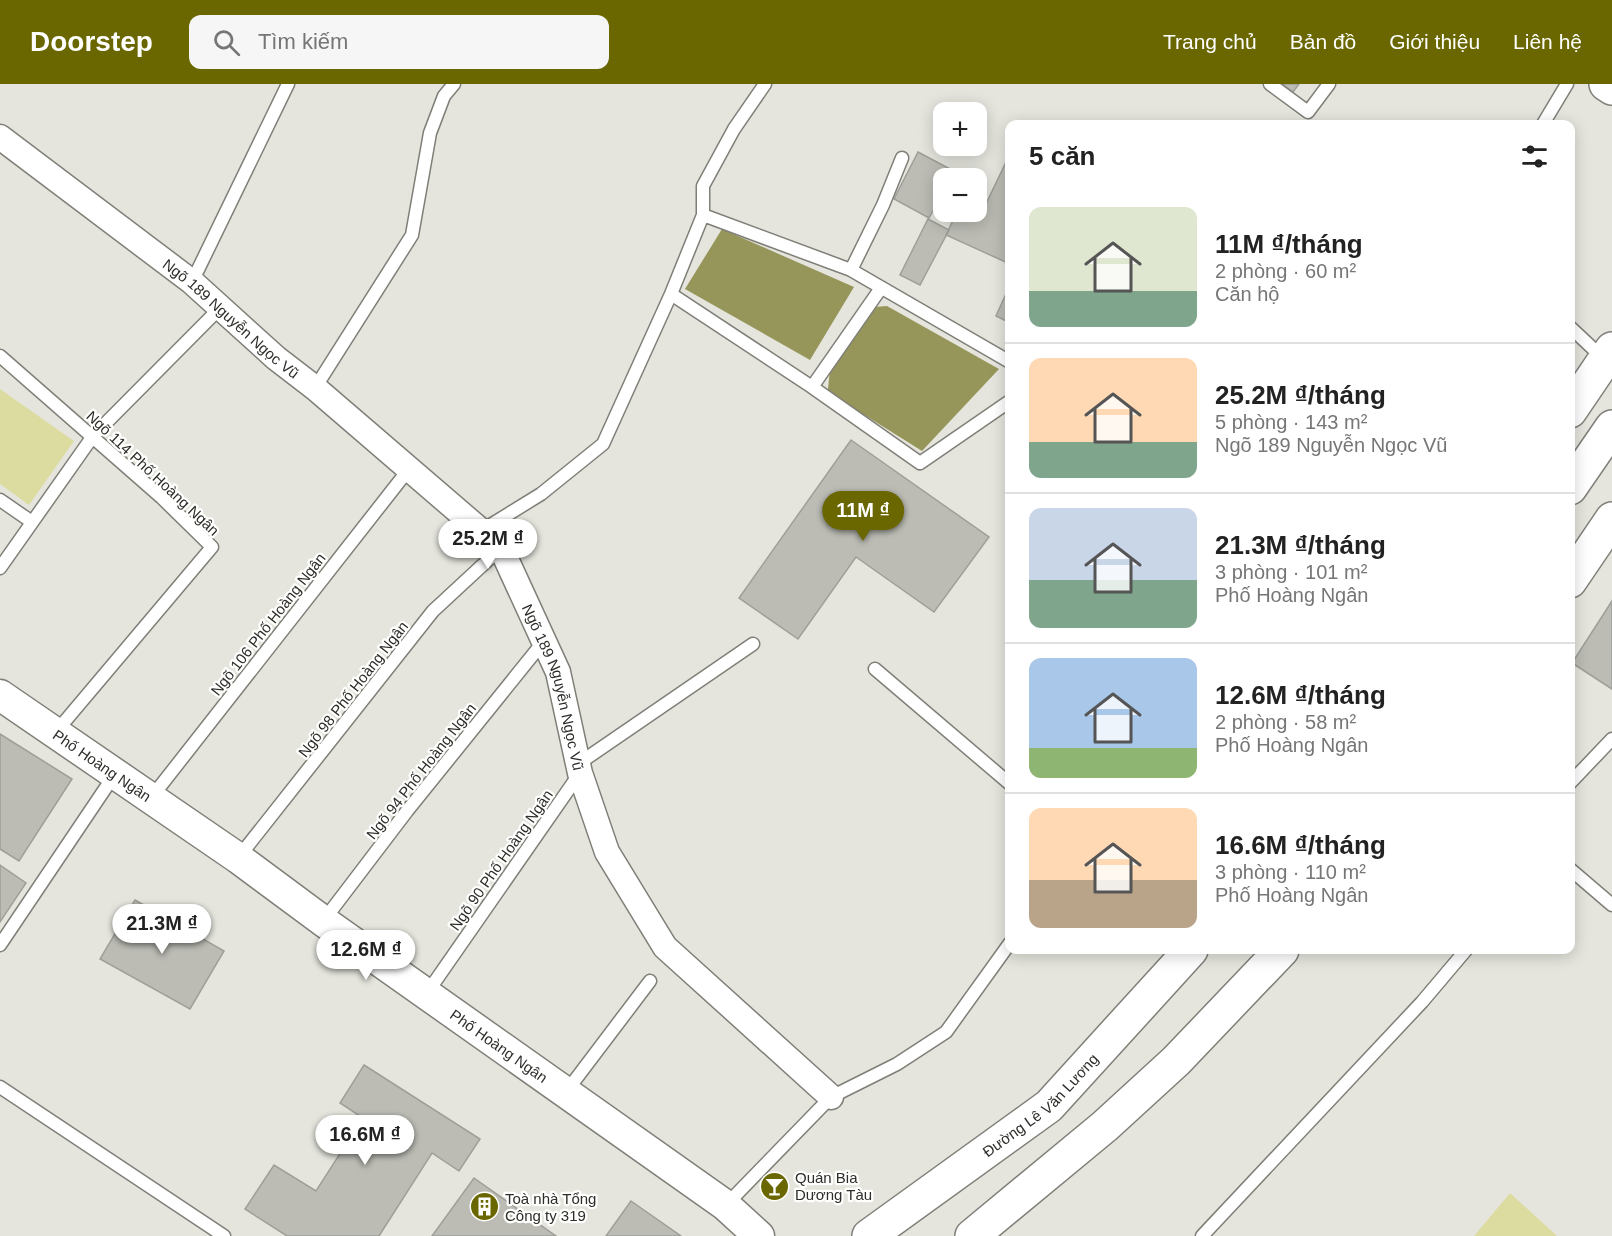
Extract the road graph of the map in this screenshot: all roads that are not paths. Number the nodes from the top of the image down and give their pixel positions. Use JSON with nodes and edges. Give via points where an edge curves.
{"nodes":[{"id":1,"x":288,"y":84,"type":"edge"},
{"id":2,"x":454,"y":84,"type":"edge"},
{"id":3,"x":765,"y":84,"type":"edge"},
{"id":4,"x":1270,"y":84,"type":"edge"},
{"id":5,"x":1329,"y":84,"type":"edge"},
{"id":6,"x":1567,"y":84,"type":"edge"},
{"id":7,"x":1606,"y":84,"type":"edge"},
{"id":8,"x":1612,"y":88,"type":"edge"},
{"id":9,"x":1545,"y":120,"type":"edge"},
{"id":10,"x":0,"y":137,"type":"edge"},
{"id":11,"x":902,"y":158,"type":"dead end"},
{"id":12,"x":702,"y":215,"type":"junction"},
{"id":13,"x":851,"y":270,"type":"junction"},
{"id":14,"x":192,"y":282,"type":"junction"},
{"id":15,"x":881,"y":288,"type":"junction"},
{"id":16,"x":671,"y":294,"type":"junction"},
{"id":17,"x":221,"y":307,"type":"junction"},
{"id":18,"x":1575,"y":331,"type":"edge"},
{"id":19,"x":1608,"y":355,"type":"edge"},
{"id":20,"x":0,"y":356,"type":"edge"},
{"id":21,"x":1005,"y":359,"type":"edge"},
{"id":22,"x":812,"y":387,"type":"junction"},
{"id":23,"x":315,"y":388,"type":"junction"},
{"id":24,"x":1005,"y":404,"type":"edge"},
{"id":25,"x":1575,"y":404,"type":"edge"},
{"id":26,"x":1612,"y":427,"type":"edge"},
{"id":27,"x":93,"y":436,"type":"junction"},
{"id":28,"x":409,"y":469,"type":"junction"},
{"id":29,"x":1575,"y":481,"type":"edge"},
{"id":30,"x":0,"y":500,"type":"edge"},
{"id":31,"x":1612,"y":519,"type":"edge"},
{"id":32,"x":32,"y":522,"type":"junction"},
{"id":33,"x":481,"y":531,"type":"junction"},
{"id":34,"x":501,"y":548,"type":"junction"},
{"id":35,"x":0,"y":568,"type":"edge"},
{"id":36,"x":1575,"y":574,"type":"edge"},
{"id":37,"x":544,"y":641,"type":"junction"},
{"id":38,"x":753,"y":644,"type":"dead end"},
{"id":39,"x":875,"y":669,"type":"dead end"},
{"id":40,"x":0,"y":695,"type":"edge"},
{"id":41,"x":55,"y":733,"type":"junction"},
{"id":42,"x":1612,"y":739,"type":"edge"},
{"id":43,"x":579,"y":768,"type":"junction"},
{"id":44,"x":115,"y":774,"type":"junction"},
{"id":45,"x":1575,"y":778,"type":"edge"},
{"id":46,"x":1005,"y":780,"type":"edge"},
{"id":47,"x":151,"y":798,"type":"junction"},
{"id":48,"x":238,"y":858,"type":"junction"},
{"id":49,"x":1575,"y":873,"type":"edge"},
{"id":50,"x":1612,"y":905,"type":"edge"},
{"id":51,"x":323,"y":921,"type":"junction"},
{"id":52,"x":0,"y":945,"type":"edge"},
{"id":53,"x":1005,"y":950,"type":"edge"},
{"id":54,"x":1189,"y":954,"type":"edge"},
{"id":55,"x":1261,"y":954,"type":"edge"},
{"id":56,"x":1277,"y":954,"type":"edge"},
{"id":57,"x":1463,"y":954,"type":"edge"},
{"id":58,"x":650,"y":981,"type":"dead end"},
{"id":59,"x":426,"y":994,"type":"junction"},
{"id":60,"x":1236,"y":997,"type":"junction"},
{"id":61,"x":0,"y":1087,"type":"edge"},
{"id":62,"x":566,"y":1092,"type":"junction"},
{"id":63,"x":831,"y":1097,"type":"junction"},
{"id":64,"x":725,"y":1205,"type":"junction"},
{"id":65,"x":224,"y":1236,"type":"edge"},
{"id":66,"x":759,"y":1236,"type":"edge"},
{"id":67,"x":868,"y":1236,"type":"edge"},
{"id":68,"x":972,"y":1236,"type":"edge"},
{"id":69,"x":1202,"y":1236,"type":"edge"}],
"edges":[{"from":1,"to":14,"type":"lane"},
{"from":2,"to":23,"type":"lane","via":[[444,96],[429,133],[412,234]]},
{"from":3,"to":12,"type":"lane","via":[[734,129],[704,186]]},
{"from":4,"to":5,"type":"lane","via":[[1308,112]]},
{"from":6,"to":9,"type":"lane"},
{"from":7,"to":8,"type":"main road"},
{"from":10,"to":14,"type":"street","name":"Ngõ 189 Nguyễn Ngọc Vũ"},
{"from":11,"to":13,"type":"lane"},
{"from":12,"to":13,"type":"lane"},
{"from":12,"to":16,"type":"lane"},
{"from":13,"to":15,"type":"lane"},
{"from":14,"to":17,"type":"street","name":"Ngõ 189 Nguyễn Ngọc Vũ"},
{"from":15,"to":21,"type":"lane"},
{"from":15,"to":22,"type":"lane"},
{"from":16,"to":22,"type":"lane"},
{"from":16,"to":33,"type":"lane","via":[[603,444],[542,494]]},
{"from":17,"to":23,"type":"street","name":"Ngõ 189 Nguyễn Ngọc Vũ"},
{"from":17,"to":27,"type":"lane"},
{"from":18,"to":19,"type":"lane"},
{"from":19,"to":25,"type":"main road"},
{"from":20,"to":27,"type":"lane","name":"Ngõ 114 Phố Hoàng Ngân"},
{"from":22,"to":24,"type":"lane","via":[[920,463]]},
{"from":23,"to":28,"type":"street","name":"Ngõ 189 Nguyễn Ngọc Vũ"},
{"from":26,"to":29,"type":"main road"},
{"from":27,"to":32,"type":"lane"},
{"from":27,"to":41,"type":"lane","name":"Ngõ 114 Phố Hoàng Ngân","via":[[212,547]]},
{"from":28,"to":33,"type":"street","name":"Ngõ 189 Nguyễn Ngọc Vũ"},
{"from":28,"to":47,"type":"lane","name":"Ngõ 106 Phố Hoàng Ngân"},
{"from":30,"to":32,"type":"lane"},
{"from":31,"to":36,"type":"main road"},
{"from":32,"to":35,"type":"lane"},
{"from":33,"to":34,"type":"street","name":"Ngõ 189 Nguyễn Ngọc Vũ"},
{"from":34,"to":37,"type":"street","name":"Ngõ 189 Nguyễn Ngọc Vũ"},
{"from":34,"to":48,"type":"lane","name":"Ngõ 98 Phố Hoàng Ngân","via":[[433,611]]},
{"from":37,"to":43,"type":"street","name":"Ngõ 189 Nguyễn Ngọc Vũ","via":[[558,672]]},
{"from":37,"to":51,"type":"lane","name":"Ngõ 94 Phố Hoàng Ngân"},
{"from":38,"to":43,"type":"lane"},
{"from":39,"to":46,"type":"lane"},
{"from":40,"to":41,"type":"street","name":"Phố Hoàng Ngân"},
{"from":41,"to":44,"type":"street","name":"Phố Hoàng Ngân"},
{"from":42,"to":45,"type":"lane"},
{"from":43,"to":59,"type":"lane","name":"Ngõ 90 Phố Hoàng Ngân"},
{"from":43,"to":63,"type":"street","name":"Ngõ 189 Nguyễn Ngọc Vũ","via":[[608,852],[665,947]]},
{"from":44,"to":47,"type":"street","name":"Phố Hoàng Ngân"},
{"from":44,"to":52,"type":"lane"},
{"from":47,"to":48,"type":"street","name":"Phố Hoàng Ngân"},
{"from":48,"to":51,"type":"street","name":"Phố Hoàng Ngân"},
{"from":49,"to":50,"type":"lane"},
{"from":51,"to":59,"type":"street","name":"Phố Hoàng Ngân"},
{"from":53,"to":63,"type":"lane","via":[[946,1032],[897,1064]]},
{"from":54,"to":67,"type":"main road","name":"Đường Lê Văn Lương","via":[[1050,1106]]},
{"from":55,"to":60,"type":"main road"},
{"from":56,"to":60,"type":"main road"},
{"from":57,"to":69,"type":"lane"},
{"from":58,"to":62,"type":"lane"},
{"from":59,"to":62,"type":"street","name":"Phố Hoàng Ngân"},
{"from":60,"to":68,"type":"main road","via":[[1176,1061],[1105,1126]]},
{"from":61,"to":65,"type":"lane"},
{"from":62,"to":64,"type":"street","name":"Phố Hoàng Ngân"},
{"from":63,"to":64,"type":"lane"},
{"from":64,"to":66,"type":"street","name":"Phố Hoàng Ngân"}]}
